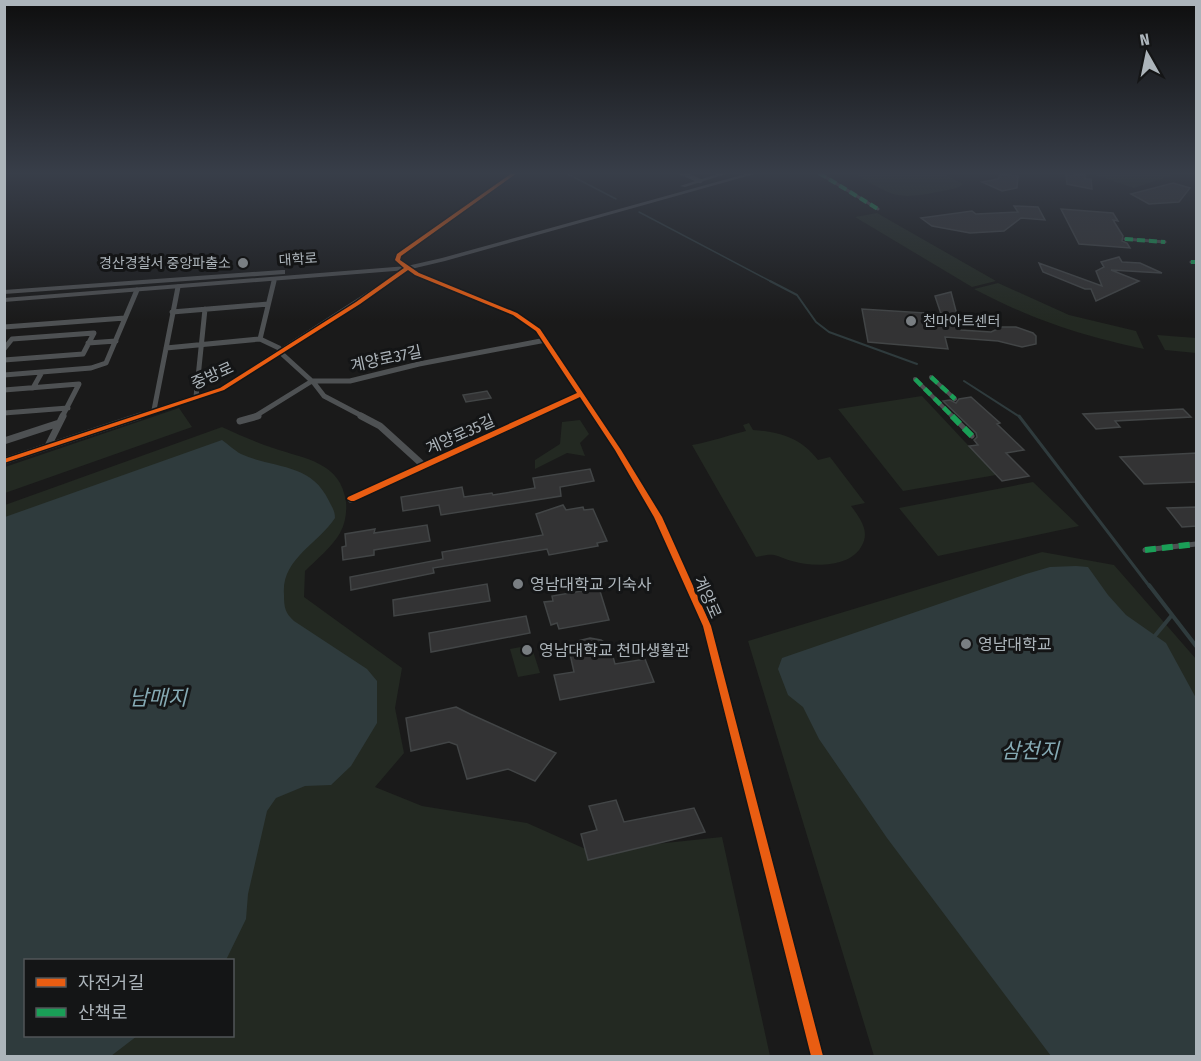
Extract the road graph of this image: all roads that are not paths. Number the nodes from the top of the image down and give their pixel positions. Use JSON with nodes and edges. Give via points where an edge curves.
{"nodes":[{"id":1,"x":445,"y":223,"type":"edge"},
{"id":2,"x":553,"y":223,"type":"edge"},
{"id":3,"x":577,"y":223,"type":"edge"},
{"id":4,"x":1125,"y":239,"type":"dead end"},
{"id":5,"x":1166,"y":242,"type":"dead end"},
{"id":6,"x":1191,"y":262,"type":"dead end"},
{"id":7,"x":1197,"y":262,"type":"edge"},
{"id":8,"x":404,"y":265,"type":"junction"},
{"id":9,"x":273,"y":280,"type":"junction"},
{"id":10,"x":178,"y":287,"type":"junction"},
{"id":11,"x":137,"y":290,"type":"junction"},
{"id":12,"x":4,"y":291,"type":"edge"},
{"id":13,"x":99,"y":293,"type":"junction"},
{"id":14,"x":4,"y":300,"type":"edge"},
{"id":15,"x":4,"y":304,"type":"edge"},
{"id":16,"x":268,"y":304,"type":"junction"},
{"id":17,"x":205,"y":309,"type":"junction"},
{"id":18,"x":172,"y":312,"type":"junction"},
{"id":19,"x":125,"y":318,"type":"junction"},
{"id":20,"x":4,"y":327,"type":"edge"},
{"id":21,"x":260,"y":339,"type":"junction"},
{"id":22,"x":546,"y":340,"type":"junction"},
{"id":23,"x":116,"y":341,"type":"junction"},
{"id":24,"x":88,"y":343,"type":"junction"},
{"id":25,"x":201,"y":344,"type":"junction"},
{"id":26,"x":166,"y":348,"type":"junction"},
{"id":27,"x":4,"y":349,"type":"edge"},
{"id":28,"x":281,"y":353,"type":"junction"},
{"id":29,"x":4,"y":360,"type":"edge"},
{"id":30,"x":42,"y":372,"type":"junction"},
{"id":31,"x":4,"y":375,"type":"edge"},
{"id":32,"x":931,"y":377,"type":"dead end"},
{"id":33,"x":915,"y":379,"type":"dead end"},
{"id":34,"x":312,"y":381,"type":"junction"},
{"id":35,"x":33,"y":388,"type":"junction"},
{"id":36,"x":4,"y":390,"type":"edge"},
{"id":37,"x":581,"y":394,"type":"junction"},
{"id":38,"x":196,"y":397,"type":"junction"},
{"id":39,"x":955,"y":399,"type":"dead end"},
{"id":40,"x":68,"y":408,"type":"junction"},
{"id":41,"x":154,"y":411,"type":"junction"},
{"id":42,"x":4,"y":413,"type":"edge"},
{"id":43,"x":240,"y":422,"type":"dead end"},
{"id":44,"x":59,"y":423,"type":"junction"},
{"id":45,"x":972,"y":436,"type":"dead end"},
{"id":46,"x":4,"y":441,"type":"edge"},
{"id":47,"x":48,"y":446,"type":"junction"},
{"id":48,"x":4,"y":461,"type":"edge"},
{"id":49,"x":423,"y":465,"type":"junction"},
{"id":50,"x":351,"y":499,"type":"dead end"},
{"id":51,"x":1197,"y":544,"type":"edge"},
{"id":52,"x":1145,"y":550,"type":"dead end"},
{"id":53,"x":817,"y":1056,"type":"edge"}],
"edges":[{"from":1,"to":8,"type":"street","name":"중방로","via":[[397,257]]},
{"from":2,"to":8,"type":"main road","name":"대학로"},
{"from":3,"to":8,"type":"main road"},
{"from":4,"to":5,"type":"street"},
{"from":6,"to":7,"type":"street"},
{"from":8,"to":9,"type":"main road"},
{"from":8,"to":12,"type":"main road","name":"대학로"},
{"from":8,"to":22,"type":"street","name":"계양로","via":[[515,314]]},
{"from":8,"to":28,"type":"street","name":"중방로","via":[[358,303]]},
{"from":9,"to":10,"type":"main road"},
{"from":9,"to":16,"type":"street"},
{"from":10,"to":11,"type":"main road"},
{"from":10,"to":18,"type":"street"},
{"from":11,"to":13,"type":"main road"},
{"from":11,"to":19,"type":"street"},
{"from":13,"to":14,"type":"main road"},
{"from":13,"to":15,"type":"main road","via":[[59,301]]},
{"from":16,"to":17,"type":"street"},
{"from":16,"to":21,"type":"street"},
{"from":17,"to":18,"type":"street"},
{"from":17,"to":25,"type":"street"},
{"from":18,"to":26,"type":"street"},
{"from":19,"to":20,"type":"street"},
{"from":19,"to":23,"type":"street"},
{"from":21,"to":25,"type":"street"},
{"from":21,"to":28,"type":"street","name":"계양로35길","via":[[279,348]]},
{"from":22,"to":34,"type":"street","name":"계양로37길","via":[[350,381]]},
{"from":22,"to":37,"type":"street","name":"계양로"},
{"from":23,"to":24,"type":"street"},
{"from":23,"to":30,"type":"street","via":[[101,366]]},
{"from":24,"to":27,"type":"street","via":[[94,333],[12,339]]},
{"from":24,"to":29,"type":"street","via":[[83,354]]},
{"from":25,"to":26,"type":"street"},
{"from":25,"to":38,"type":"street"},
{"from":26,"to":41,"type":"street"},
{"from":28,"to":34,"type":"street","name":"계양로35길"},
{"from":28,"to":38,"type":"street","name":"중방로","via":[[222,389]]},
{"from":30,"to":31,"type":"street"},
{"from":30,"to":35,"type":"street"},
{"from":32,"to":39,"type":"street"},
{"from":33,"to":45,"type":"street"},
{"from":34,"to":43,"type":"street"},
{"from":34,"to":49,"type":"street","name":"계양로35길","via":[[324,396],[380,426]]},
{"from":35,"to":36,"type":"street"},
{"from":35,"to":40,"type":"street","via":[[79,384]]},
{"from":37,"to":49,"type":"street","name":"계양로35길"},
{"from":37,"to":53,"type":"street","name":"계양로","via":[[653,509],[707,626]]},
{"from":38,"to":41,"type":"street","name":"중방로"},
{"from":40,"to":42,"type":"street"},
{"from":40,"to":44,"type":"street"},
{"from":41,"to":47,"type":"street","name":"중방로"},
{"from":44,"to":46,"type":"street"},
{"from":44,"to":47,"type":"street"},
{"from":47,"to":48,"type":"street","name":"중방로"},
{"from":49,"to":50,"type":"street","name":"계양로35길"},
{"from":51,"to":52,"type":"street"}]}
